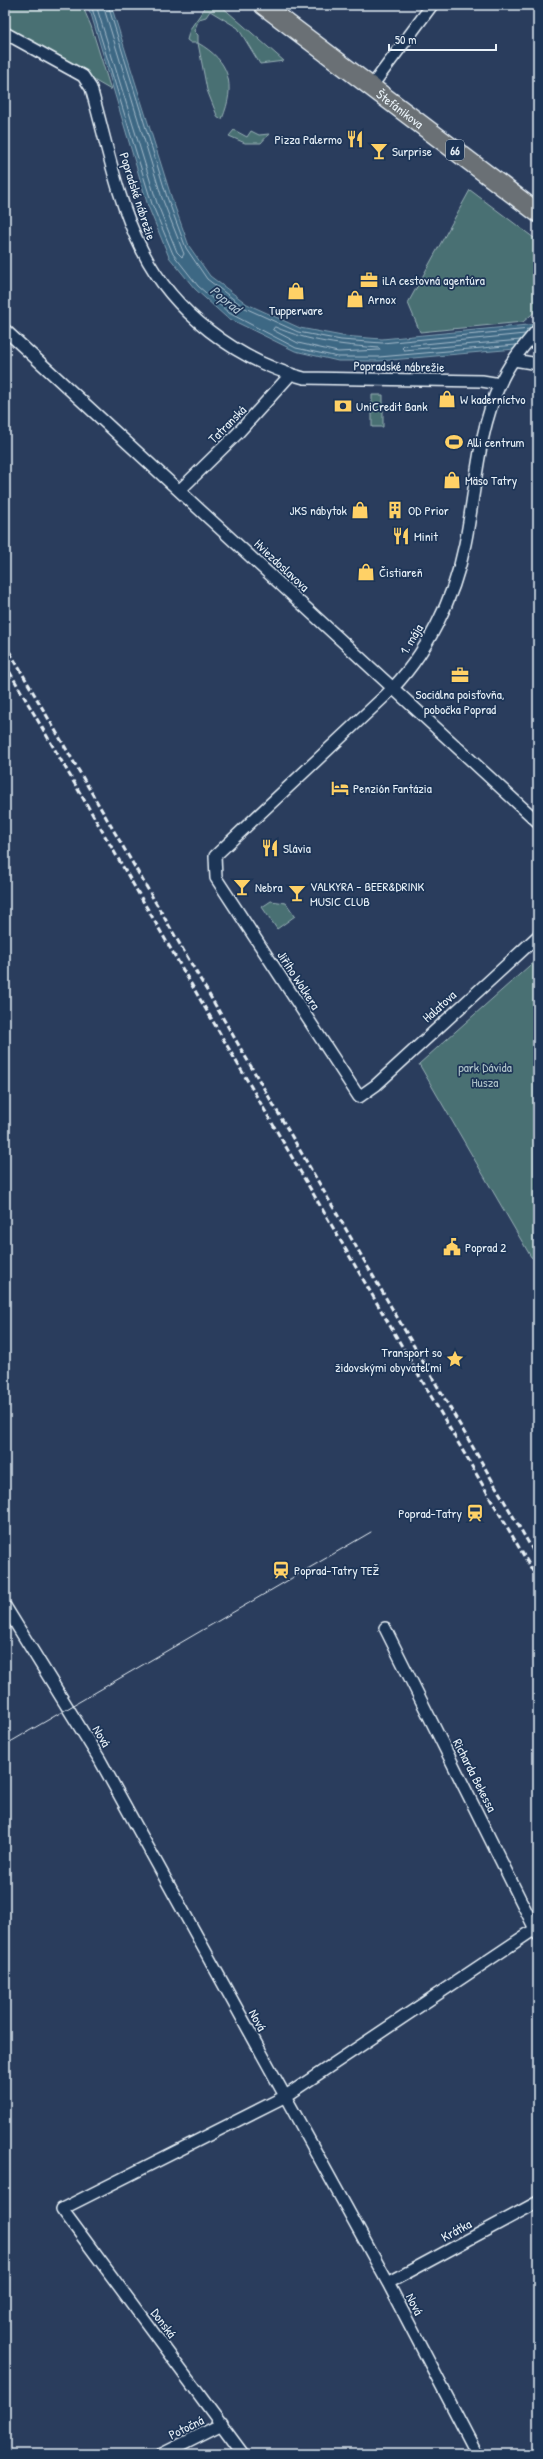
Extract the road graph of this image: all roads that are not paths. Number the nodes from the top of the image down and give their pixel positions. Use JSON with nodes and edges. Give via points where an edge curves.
{"nodes":[{"id":1,"x":263,"y":5,"type":"edge"},
{"id":2,"x":432,"y":5,"type":"edge"},
{"id":3,"x":5,"y":33,"type":"edge"},
{"id":4,"x":371,"y":87,"type":"junction"},
{"id":5,"x":538,"y":213,"type":"edge"},
{"id":6,"x":538,"y":329,"type":"edge"},
{"id":7,"x":5,"y":330,"type":"edge"},
{"id":8,"x":514,"y":360,"type":"junction"},
{"id":9,"x":538,"y":364,"type":"edge"},
{"id":10,"x":291,"y":374,"type":"junction"},
{"id":11,"x":500,"y":384,"type":"junction"},
{"id":12,"x":180,"y":490,"type":"junction"},
{"id":13,"x":394,"y":688,"type":"junction"},
{"id":14,"x":538,"y":822,"type":"edge"},
{"id":15,"x":216,"y":878,"type":"joint"},
{"id":16,"x":538,"y":936,"type":"edge"},
{"id":17,"x":359,"y":1097,"type":"joint"},
{"id":18,"x":5,"y":1606,"type":"edge"},
{"id":19,"x":385,"y":1628,"type":"dead end"},
{"id":20,"x":537,"y":1932,"type":"edge"},
{"id":21,"x":284,"y":2097,"type":"junction"},
{"id":22,"x":538,"y":2202,"type":"edge"},
{"id":23,"x":388,"y":2283,"type":"junction"},
{"id":24,"x":222,"y":2424,"type":"junction"},
{"id":25,"x":162,"y":2454,"type":"edge"},
{"id":26,"x":243,"y":2454,"type":"edge"},
{"id":27,"x":477,"y":2454,"type":"edge"}],
"edges":[{"from":1,"to":4,"type":"main road","name":"Štefánikova","number":"66"},
{"from":2,"to":4,"type":"street"},
{"from":3,"to":10,"type":"street","name":"Popradské nábrežie","via":[[83,76],[91,88],[132,226],[142,250],[166,288],[187,310],[228,344]]},
{"from":4,"to":5,"type":"main road","name":"Štefánikova","number":"66"},
{"from":6,"to":8,"type":"street","name":"1. mája"},
{"from":7,"to":12,"type":"street","name":"Hviezdoslavova"},
{"from":8,"to":9,"type":"street"},
{"from":8,"to":11,"type":"street","name":"1. mája"},
{"from":10,"to":11,"type":"street","name":"Popradské nábrežie","via":[[314,379],[482,381]]},
{"from":10,"to":12,"type":"street","name":"Tatranská","via":[[237,434]]},
{"from":11,"to":13,"type":"street","name":"1. mája","via":[[479,456],[465,544],[452,589],[417,657]]},
{"from":12,"to":13,"type":"street","name":"Hviezdoslavova"},
{"from":13,"to":14,"type":"street","name":"Hviezdoslavova"},
{"from":13,"to":15,"type":"street","name":"1. mája","via":[[215,856]]},
{"from":15,"to":17,"type":"street","name":"Jiřího Wolkera"},
{"from":16,"to":17,"type":"street","name":"Halatova","via":[[376,1085]]},
{"from":18,"to":21,"type":"street","name":"Nová","via":[[100,1760]]},
{"from":19,"to":20,"type":"street","name":"Richarda Bekessa"},
{"from":20,"to":21,"type":"street"},
{"from":21,"to":23,"type":"street","name":"Nová"},
{"from":21,"to":24,"type":"street","name":"Donská","via":[[62,2209]]},
{"from":22,"to":23,"type":"street","name":"Krátka"},
{"from":23,"to":27,"type":"street","name":"Nová"},
{"from":24,"to":25,"type":"street","name":"Potočná"},
{"from":24,"to":26,"type":"street","name":"Donská"}]}
